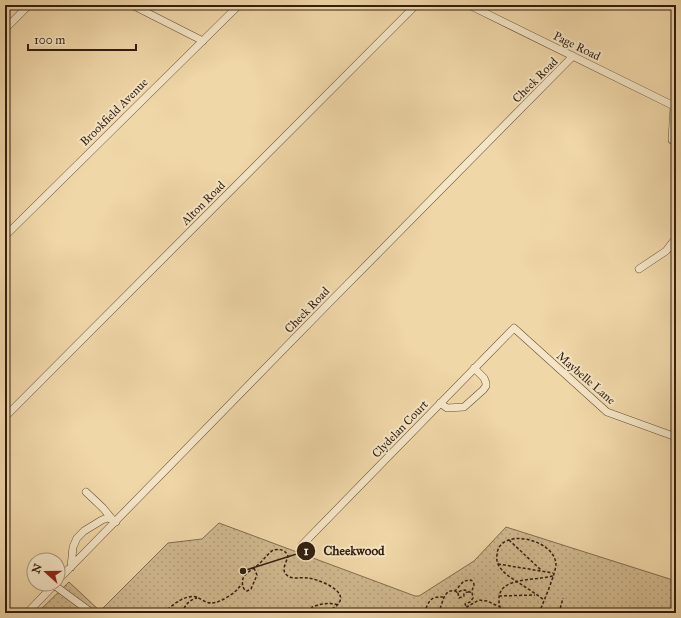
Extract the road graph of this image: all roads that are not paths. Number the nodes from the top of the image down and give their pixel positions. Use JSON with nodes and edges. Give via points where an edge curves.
{"nodes":[{"id":1,"x":29,"y":5,"type":"edge"},
{"id":2,"x":132,"y":5,"type":"edge"},
{"id":3,"x":239,"y":5,"type":"edge"},
{"id":4,"x":416,"y":5,"type":"edge"},
{"id":5,"x":469,"y":5,"type":"edge"},
{"id":6,"x":5,"y":29,"type":"edge"},
{"id":7,"x":203,"y":41,"type":"junction"},
{"id":8,"x":573,"y":56,"type":"junction"},
{"id":9,"x":675,"y":106,"type":"edge"},
{"id":10,"x":676,"y":141,"type":"edge"},
{"id":11,"x":5,"y":236,"type":"edge"},
{"id":12,"x":676,"y":238,"type":"edge"},
{"id":13,"x":639,"y":269,"type":"dead end"},
{"id":14,"x":514,"y":328,"type":"joint"},
{"id":15,"x":474,"y":368,"type":"junction"},
{"id":16,"x":440,"y":403,"type":"junction"},
{"id":17,"x":5,"y":417,"type":"edge"},
{"id":18,"x":676,"y":437,"type":"edge"},
{"id":19,"x":86,"y":492,"type":"dead end"},
{"id":20,"x":114,"y":521,"type":"junction"},
{"id":21,"x":302,"y":545,"type":"dead end"},
{"id":22,"x":71,"y":567,"type":"junction"},
{"id":23,"x":66,"y":572,"type":"edge"},
{"id":24,"x":47,"y":592,"type":"edge"},
{"id":25,"x":66,"y":592,"type":"edge"},
{"id":26,"x":27,"y":613,"type":"edge"},
{"id":27,"x":92,"y":613,"type":"edge"}],
"edges":[{"from":1,"to":6,"type":"street"},
{"from":2,"to":7,"type":"street"},
{"from":3,"to":7,"type":"street","name":"Brookfield Avenue"},
{"from":4,"to":17,"type":"street","name":"Alton Road"},
{"from":5,"to":8,"type":"street","name":"Page Road"},
{"from":7,"to":11,"type":"street","name":"Brookfield Avenue"},
{"from":8,"to":9,"type":"street","name":"Page Road"},
{"from":8,"to":20,"type":"street","name":"Cheek Road"},
{"from":9,"to":10,"type":"street","via":[[672,140]]},
{"from":12,"to":13,"type":"street","via":[[666,251]]},
{"from":14,"to":15,"type":"street","name":"Clydelan Court"},
{"from":14,"to":18,"type":"street","name":"Maybelle Lane","via":[[607,412]]},
{"from":15,"to":16,"type":"street","name":"Clydelan Court"},
{"from":15,"to":16,"type":"street","via":[[485,381],[484,390],[464,407],[447,408]]},
{"from":16,"to":21,"type":"street","name":"Clydelan Court"},
{"from":19,"to":20,"type":"street"},
{"from":20,"to":22,"type":"street","name":"Cheek Road"},
{"from":20,"to":22,"type":"street","via":[[107,518],[102,520],[77,538],[73,547]]},
{"from":22,"to":23,"type":"street","name":"Cheek Road"},
{"from":24,"to":26,"type":"street","name":"Cheek Road"},
{"from":25,"to":27,"type":"street"}]}
